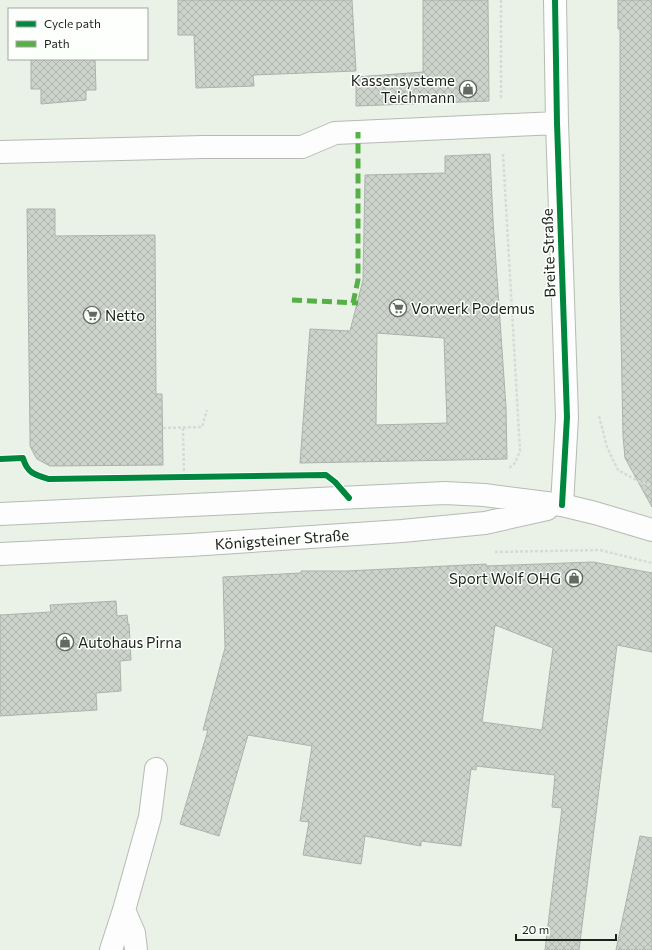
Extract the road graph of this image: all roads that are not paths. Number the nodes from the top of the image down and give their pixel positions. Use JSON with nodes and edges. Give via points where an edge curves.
{"nodes":[{"id":1,"x":555,"y":0,"type":"edge"},
{"id":2,"x":556,"y":123,"type":"junction"},
{"id":3,"x":0,"y":152,"type":"edge"},
{"id":4,"x":562,"y":505,"type":"junction"},
{"id":5,"x":0,"y":514,"type":"edge"},
{"id":6,"x":652,"y":530,"type":"edge"},
{"id":7,"x":0,"y":554,"type":"edge"},
{"id":8,"x":156,"y":769,"type":"dead end"},
{"id":9,"x":124,"y":910,"type":"junction"},
{"id":10,"x":111,"y":950,"type":"edge"},
{"id":11,"x":136,"y":950,"type":"edge"}],
"edges":[{"from":1,"to":2,"type":"main road","name":"Breite Straße"},
{"from":2,"to":3,"type":"main road","via":[[335,133],[302,147]]},
{"from":2,"to":4,"type":"main road","name":"Breite Straße","via":[[567,417]]},
{"from":4,"to":5,"type":"main road","name":"Königsteiner Straße","via":[[445,493]]},
{"from":4,"to":6,"type":"main road","name":"Königsteiner Straße"},
{"from":4,"to":7,"type":"main road","name":"Königsteiner Straße","via":[[467,526],[190,545]]},
{"from":8,"to":9,"type":"main road","via":[[150,817]]},
{"from":9,"to":10,"type":"main road"},
{"from":9,"to":11,"type":"main road","via":[[134,933]]}]}
